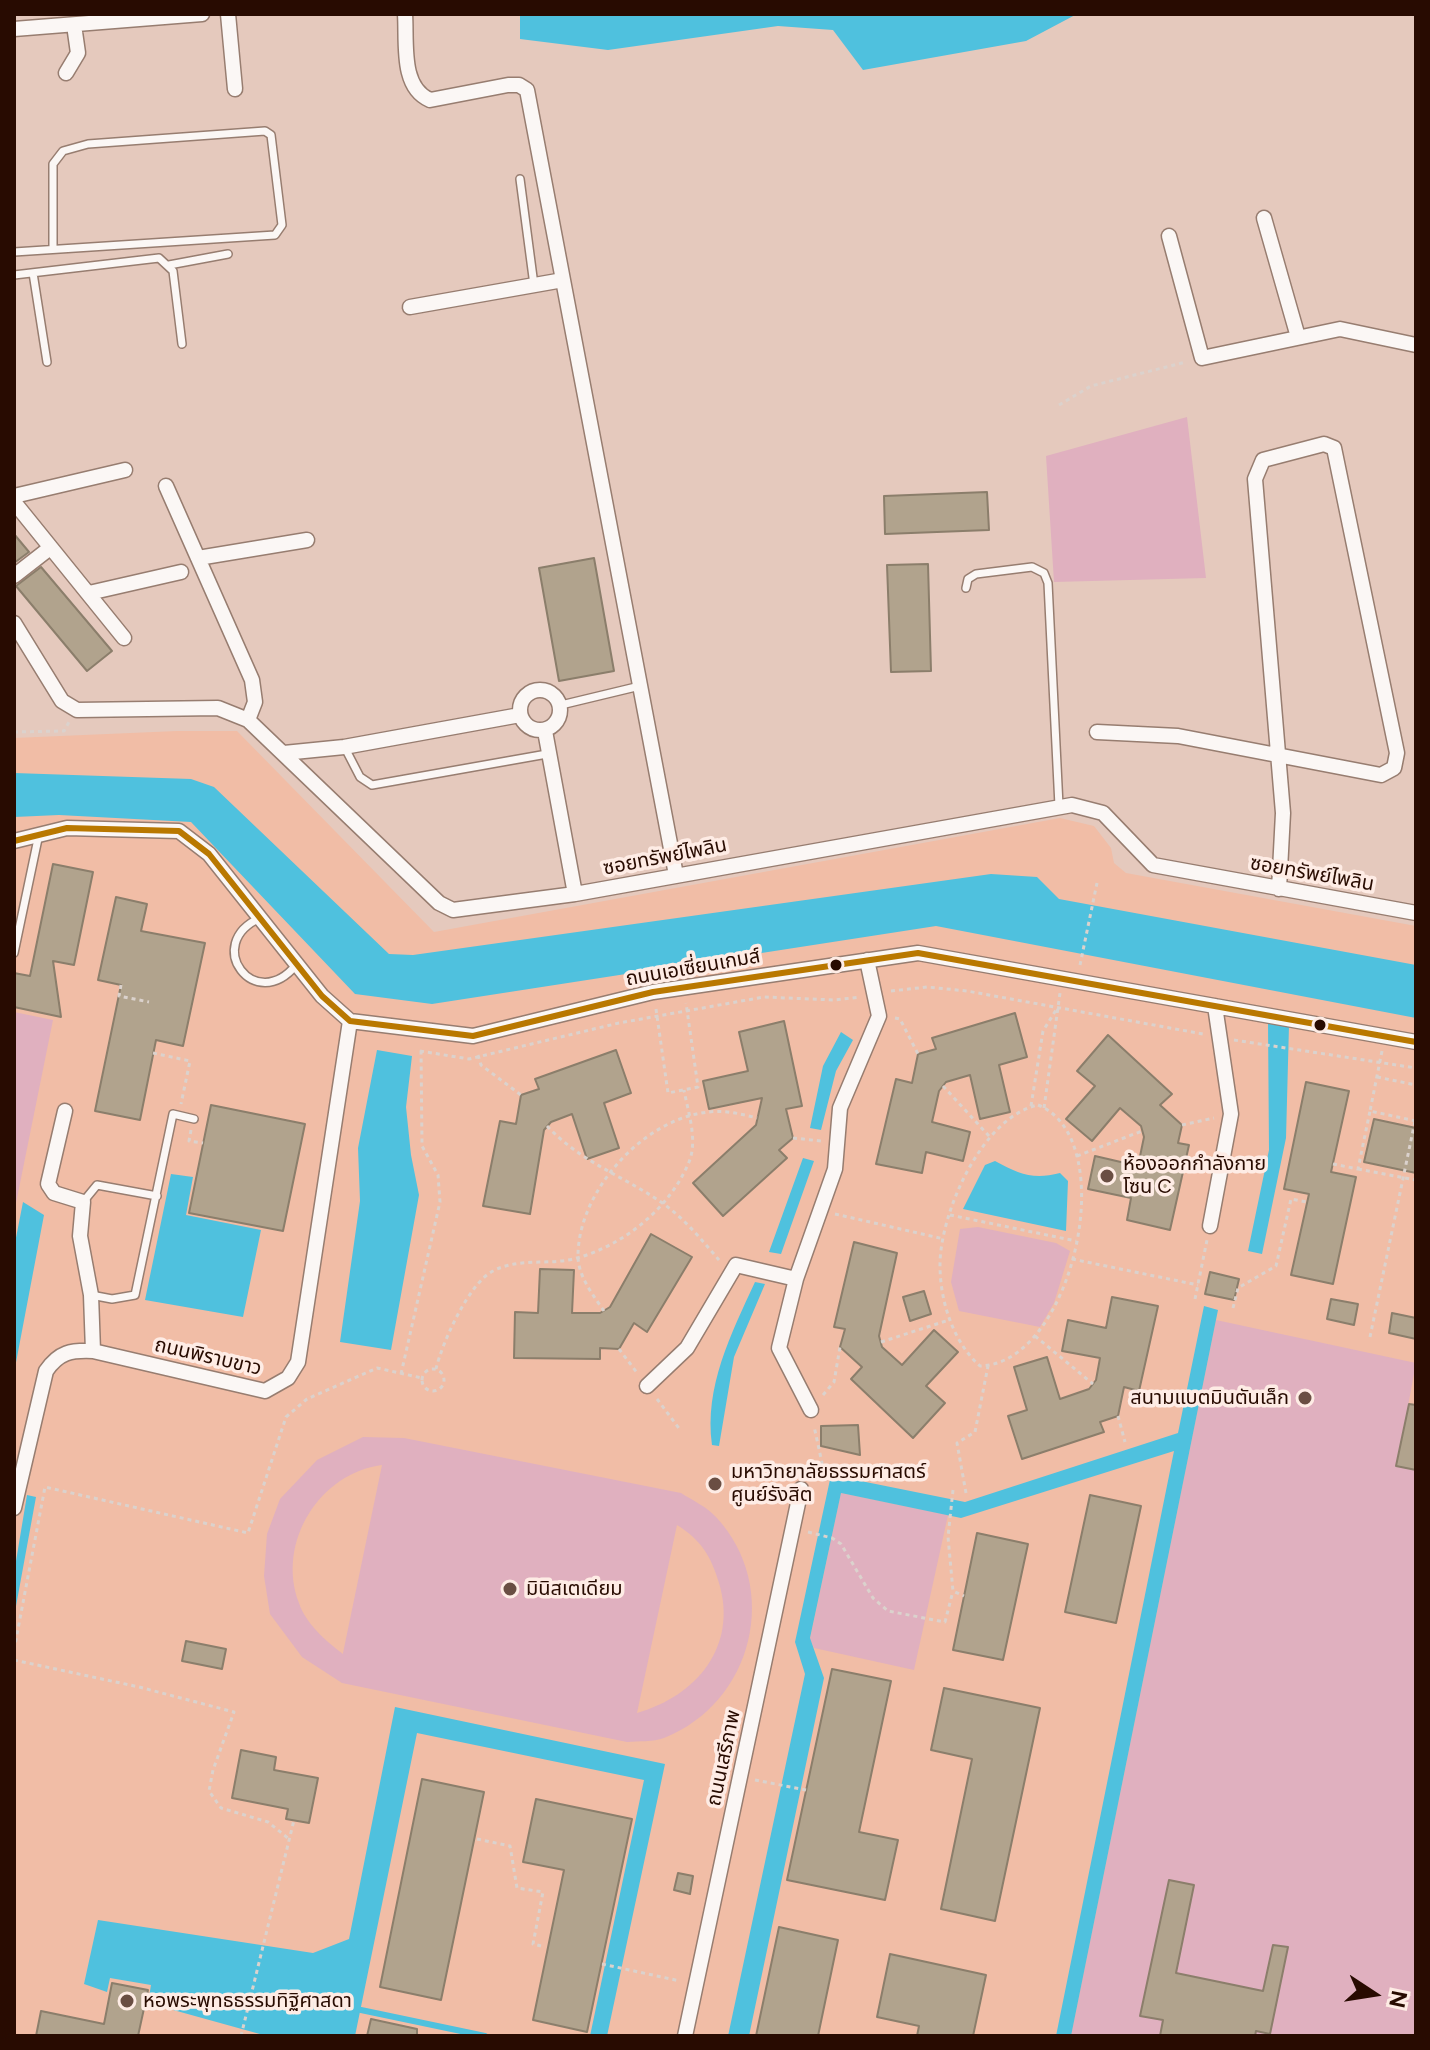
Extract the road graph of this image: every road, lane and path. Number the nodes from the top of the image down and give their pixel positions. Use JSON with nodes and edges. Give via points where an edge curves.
{"nodes":[{"id":1,"x":202,"y":14,"type":"edge"},
{"id":2,"x":228,"y":14,"type":"edge"},
{"id":3,"x":405,"y":14,"type":"edge"},
{"id":4,"x":74,"y":25,"type":"junction"},
{"id":5,"x":14,"y":29,"type":"edge"},
{"id":6,"x":66,"y":73,"type":"dead end"},
{"id":7,"x":235,"y":89,"type":"dead end"},
{"id":8,"x":520,"y":179,"type":"dead end"},
{"id":9,"x":1264,"y":218,"type":"dead end"},
{"id":10,"x":1169,"y":236,"type":"dead end"},
{"id":11,"x":53,"y":249,"type":"junction"},
{"id":12,"x":14,"y":252,"type":"edge"},
{"id":13,"x":228,"y":254,"type":"dead end"},
{"id":14,"x":169,"y":265,"type":"junction"},
{"id":15,"x":33,"y":273,"type":"junction"},
{"id":16,"x":14,"y":275,"type":"edge"},
{"id":17,"x":563,"y":280,"type":"junction"},
{"id":18,"x":534,"y":285,"type":"junction"},
{"id":19,"x":410,"y":307,"type":"dead end"},
{"id":20,"x":1298,"y":337,"type":"junction"},
{"id":21,"x":182,"y":344,"type":"dead end"},
{"id":22,"x":1416,"y":345,"type":"edge"},
{"id":23,"x":1202,"y":358,"type":"junction"},
{"id":24,"x":47,"y":362,"type":"dead end"},
{"id":25,"x":1059,"y":405,"type":"dead end"},
{"id":26,"x":125,"y":470,"type":"dead end"},
{"id":27,"x":166,"y":486,"type":"dead end"},
{"id":28,"x":14,"y":499,"type":"edge"},
{"id":29,"x":307,"y":540,"type":"dead end"},
{"id":30,"x":50,"y":548,"type":"junction"},
{"id":31,"x":198,"y":558,"type":"junction"},
{"id":32,"x":181,"y":572,"type":"dead end"},
{"id":33,"x":14,"y":576,"type":"edge"},
{"id":34,"x":966,"y":588,"type":"dead end"},
{"id":35,"x":89,"y":593,"type":"junction"},
{"id":36,"x":14,"y":623,"type":"edge"},
{"id":37,"x":124,"y":638,"type":"dead end"},
{"id":38,"x":640,"y":686,"type":"junction"},
{"id":39,"x":561,"y":705,"type":"junction"},
{"id":40,"x":77,"y":710,"type":"junction"},
{"id":41,"x":520,"y":715,"type":"junction"},
{"id":42,"x":248,"y":720,"type":"junction"},
{"id":43,"x":545,"y":731,"type":"junction"},
{"id":44,"x":14,"y":732,"type":"edge"},
{"id":45,"x":1097,"y":732,"type":"dead end"},
{"id":46,"x":344,"y":747,"type":"junction"},
{"id":47,"x":284,"y":753,"type":"junction"},
{"id":48,"x":547,"y":754,"type":"junction"},
{"id":49,"x":1277,"y":755,"type":"junction"},
{"id":50,"x":1059,"y":806,"type":"junction"},
{"id":51,"x":40,"y":832,"type":"junction"},
{"id":52,"x":14,"y":841,"type":"edge"},
{"id":53,"x":676,"y":875,"type":"junction"},
{"id":54,"x":1097,"y":883,"type":"dead end"},
{"id":55,"x":1279,"y":889,"type":"junction"},
{"id":56,"x":575,"y":894,"type":"junction"},
{"id":57,"x":1416,"y":913,"type":"edge"},
{"id":58,"x":260,"y":918,"type":"junction"},
{"id":59,"x":14,"y":953,"type":"edge"},
{"id":60,"x":867,"y":960,"type":"junction"},
{"id":61,"x":296,"y":965,"type":"junction"},
{"id":62,"x":1080,"y":966,"type":"dead end"},
{"id":63,"x":121,"y":985,"type":"dead end"},
{"id":64,"x":684,"y":988,"type":"junction"},
{"id":65,"x":653,"y":992,"type":"junction"},
{"id":66,"x":875,"y":995,"type":"junction"},
{"id":67,"x":149,"y":1002,"type":"dead end"},
{"id":68,"x":1057,"y":1006,"type":"junction"},
{"id":69,"x":1215,"y":1006,"type":"junction"},
{"id":70,"x":688,"y":1012,"type":"junction"},
{"id":71,"x":657,"y":1016,"type":"junction"},
{"id":72,"x":879,"y":1016,"type":"junction"},
{"id":73,"x":350,"y":1021,"type":"junction"},
{"id":74,"x":425,"y":1031,"type":"junction"},
{"id":75,"x":473,"y":1036,"type":"junction"},
{"id":76,"x":1385,"y":1037,"type":"junction"},
{"id":77,"x":1416,"y":1042,"type":"edge"},
{"id":78,"x":420,"y":1051,"type":"junction"},
{"id":79,"x":153,"y":1053,"type":"dead end"},
{"id":80,"x":918,"y":1054,"type":"dead end"},
{"id":81,"x":478,"y":1057,"type":"junction"},
{"id":82,"x":1377,"y":1077,"type":"junction"},
{"id":83,"x":1416,"y":1085,"type":"edge"},
{"id":84,"x":943,"y":1086,"type":"dead end"},
{"id":85,"x":684,"y":1090,"type":"junction"},
{"id":86,"x":521,"y":1095,"type":"dead end"},
{"id":87,"x":1031,"y":1106,"type":"junction"},
{"id":88,"x":1044,"y":1108,"type":"junction"},
{"id":89,"x":65,"y":1111,"type":"dead end"},
{"id":90,"x":1370,"y":1111,"type":"junction"},
{"id":91,"x":1231,"y":1114,"type":"junction"},
{"id":92,"x":178,"y":1116,"type":"junction"},
{"id":93,"x":689,"y":1117,"type":"junction"},
{"id":94,"x":757,"y":1118,"type":"dead end"},
{"id":95,"x":194,"y":1119,"type":"joint"},
{"id":96,"x":1416,"y":1121,"type":"edge"},
{"id":97,"x":1182,"y":1125,"type":"dead end"},
{"id":98,"x":547,"y":1126,"type":"dead end"},
{"id":99,"x":1142,"y":1131,"type":"dead end"},
{"id":100,"x":990,"y":1137,"type":"junction"},
{"id":101,"x":793,"y":1138,"type":"dead end"},
{"id":102,"x":203,"y":1143,"type":"dead end"},
{"id":103,"x":837,"y":1143,"type":"junction"},
{"id":104,"x":1077,"y":1156,"type":"junction"},
{"id":105,"x":1333,"y":1164,"type":"dead end"},
{"id":106,"x":1358,"y":1169,"type":"junction"},
{"id":107,"x":611,"y":1173,"type":"junction"},
{"id":108,"x":1403,"y":1178,"type":"junction"},
{"id":109,"x":1416,"y":1180,"type":"edge"},
{"id":110,"x":157,"y":1196,"type":"junction"},
{"id":111,"x":83,"y":1202,"type":"junction"},
{"id":112,"x":1307,"y":1202,"type":"dead end"},
{"id":113,"x":663,"y":1203,"type":"junction"},
{"id":114,"x":820,"y":1210,"type":"junction"},
{"id":115,"x":950,"y":1215,"type":"junction"},
{"id":116,"x":1210,"y":1226,"type":"joint"},
{"id":117,"x":944,"y":1239,"type":"junction"},
{"id":118,"x":1077,"y":1241,"type":"junction"},
{"id":119,"x":578,"y":1258,"type":"junction"},
{"id":120,"x":1072,"y":1259,"type":"junction"},
{"id":121,"x":731,"y":1274,"type":"junction"},
{"id":122,"x":796,"y":1279,"type":"junction"},
{"id":123,"x":1198,"y":1285,"type":"junction"},
{"id":124,"x":91,"y":1295,"type":"junction"},
{"id":125,"x":1195,"y":1299,"type":"dead end"},
{"id":126,"x":1233,"y":1308,"type":"dead end"},
{"id":127,"x":604,"y":1311,"type":"dead end"},
{"id":128,"x":950,"y":1320,"type":"junction"},
{"id":129,"x":1035,"y":1336,"type":"junction"},
{"id":130,"x":1370,"y":1337,"type":"dead end"},
{"id":131,"x":881,"y":1342,"type":"dead end"},
{"id":132,"x":840,"y":1347,"type":"dead end"},
{"id":133,"x":93,"y":1351,"type":"junction"},
{"id":134,"x":988,"y":1366,"type":"junction"},
{"id":135,"x":436,"y":1369,"type":"junction"},
{"id":136,"x":401,"y":1374,"type":"junction"},
{"id":137,"x":422,"y":1378,"type":"junction"},
{"id":138,"x":1093,"y":1384,"type":"dead end"},
{"id":139,"x":647,"y":1386,"type":"dead end"},
{"id":140,"x":811,"y":1410,"type":"junction"},
{"id":141,"x":1118,"y":1416,"type":"dead end"},
{"id":142,"x":1125,"y":1442,"type":"dead end"},
{"id":143,"x":822,"y":1463,"type":"dead end"},
{"id":144,"x":46,"y":1478,"type":"dead end"},
{"id":145,"x":45,"y":1487,"type":"junction"},
{"id":146,"x":801,"y":1489,"type":"dead end"},
{"id":147,"x":953,"y":1490,"type":"dead end"},
{"id":148,"x":966,"y":1493,"type":"dead end"},
{"id":149,"x":14,"y":1508,"type":"edge"},
{"id":150,"x":807,"y":1532,"type":"dead end"},
{"id":151,"x":953,"y":1591,"type":"junction"},
{"id":152,"x":964,"y":1596,"type":"dead end"},
{"id":153,"x":14,"y":1650,"type":"edge"},
{"id":154,"x":14,"y":1660,"type":"edge"},
{"id":155,"x":752,"y":1780,"type":"dead end"},
{"id":156,"x":806,"y":1790,"type":"dead end"},
{"id":157,"x":294,"y":1820,"type":"dead end"},
{"id":158,"x":289,"y":1839,"type":"junction"},
{"id":159,"x":477,"y":1839,"type":"dead end"},
{"id":160,"x":541,"y":1946,"type":"dead end"},
{"id":161,"x":602,"y":1964,"type":"dead end"},
{"id":162,"x":696,"y":1985,"type":"junction"},
{"id":163,"x":241,"y":2036,"type":"edge"},
{"id":164,"x":685,"y":2036,"type":"edge"}],
"edges":[{"from":1,"to":4,"type":"street"},
{"from":2,"to":7,"type":"street"},
{"from":3,"to":17,"type":"street","via":[[410,84],[421,96],[430,100],[508,85],[527,90]]},
{"from":4,"to":5,"type":"street"},
{"from":4,"to":6,"type":"street","via":[[78,53]]},
{"from":8,"to":18,"type":"lane"},
{"from":9,"to":20,"type":"street"},
{"from":10,"to":23,"type":"street"},
{"from":11,"to":11,"type":"lane","via":[[275,235],[282,225],[271,135],[265,131],[88,144],[63,151],[53,164]]},
{"from":11,"to":12,"type":"lane"},
{"from":13,"to":14,"type":"lane"},
{"from":14,"to":15,"type":"lane","via":[[148,258]]},
{"from":14,"to":21,"type":"lane"},
{"from":15,"to":16,"type":"lane"},
{"from":15,"to":24,"type":"lane"},
{"from":17,"to":18,"type":"street"},
{"from":17,"to":38,"type":"street"},
{"from":18,"to":19,"type":"street"},
{"from":20,"to":22,"type":"street","via":[[1340,329]]},
{"from":20,"to":23,"type":"street"},
{"from":23,"to":25,"type":"path","via":[[1091,386]]},
{"from":26,"to":28,"type":"street"},
{"from":27,"to":31,"type":"street"},
{"from":28,"to":30,"type":"street"},
{"from":29,"to":31,"type":"street"},
{"from":30,"to":33,"type":"street"},
{"from":30,"to":35,"type":"street"},
{"from":31,"to":42,"type":"street","via":[[252,680],[255,702]]},
{"from":32,"to":35,"type":"street"},
{"from":34,"to":50,"type":"lane","via":[[976,574],[1032,567],[1044,573]]},
{"from":35,"to":37,"type":"street"},
{"from":36,"to":40,"type":"street","via":[[62,701]]},
{"from":38,"to":39,"type":"lane"},
{"from":38,"to":53,"type":"street"},
{"from":39,"to":41,"type":"street","via":[[550,691],[533,690],[522,700]]},
{"from":39,"to":43,"type":"street","via":[[558,721]]},
{"from":40,"to":42,"type":"street","name":"ซอยทรัพย์ไพลิน","via":[[218,708]]},
{"from":40,"to":44,"type":"path","via":[[64,731]]},
{"from":41,"to":43,"type":"street","via":[[529,728]]},
{"from":41,"to":46,"type":"street"},
{"from":42,"to":47,"type":"street","name":"ซอยทรัพย์ไพลิน"},
{"from":43,"to":48,"type":"street"},
{"from":45,"to":49,"type":"street","via":[[1178,736]]},
{"from":46,"to":47,"type":"street"},
{"from":46,"to":48,"type":"lane","via":[[360,777],[372,785]]},
{"from":47,"to":56,"type":"street","name":"ซอยทรัพย์ไพลิน","via":[[439,903],[453,910]]},
{"from":48,"to":56,"type":"street"},
{"from":49,"to":49,"type":"street","via":[[1381,775],[1394,768],[1397,753],[1334,448],[1324,444],[1263,460],[1255,479]]},
{"from":49,"to":55,"type":"street","via":[[1283,813]]},
{"from":50,"to":53,"type":"street","name":"ซอยทรัพย์ไพลิน"},
{"from":50,"to":55,"type":"street","name":"ซอยทรัพย์ไพลิน","via":[[1103,813],[1153,865]]},
{"from":51,"to":52,"type":"street"},
{"from":51,"to":58,"type":"street","via":[[87,827],[179,831],[209,854]]},
{"from":51,"to":59,"type":"lane"},
{"from":53,"to":56,"type":"street","name":"ซอยทรัพย์ไพลิน"},
{"from":54,"to":62,"type":"path"},
{"from":55,"to":57,"type":"street","name":"ซอยทรัพย์ไพลิน"},
{"from":58,"to":61,"type":"street"},
{"from":58,"to":61,"type":"lane","via":[[236,938],[240,970],[253,981],[270,983],[285,978]]},
{"from":60,"to":64,"type":"street","name":"ถนนเอเซี่ยนเกมส์"},
{"from":60,"to":66,"type":"street"},
{"from":60,"to":69,"type":"street","name":"ถนนเอเซี่ยนเกมส์","via":[[918,953]]},
{"from":61,"to":73,"type":"street"},
{"from":63,"to":67,"type":"path","via":[[119,996]]},
{"from":64,"to":65,"type":"street","name":"ถนนเอเซี่ยนเกมส์"},
{"from":64,"to":70,"type":"path"},
{"from":65,"to":71,"type":"path"},
{"from":65,"to":75,"type":"street","name":"ถนนเอเซี่ยนเกมส์"},
{"from":66,"to":68,"type":"path","via":[[927,987]]},
{"from":66,"to":70,"type":"path","via":[[835,1000],[764,997]]},
{"from":66,"to":72,"type":"street"},
{"from":68,"to":87,"type":"path","via":[[1043,1031]]},
{"from":68,"to":88,"type":"path"},
{"from":69,"to":76,"type":"street","name":"ถนนเอเซี่ยนเกมส์"},
{"from":69,"to":91,"type":"street"},
{"from":70,"to":71,"type":"path"},
{"from":70,"to":85,"type":"path","via":[[698,1087]]},
{"from":71,"to":81,"type":"path"},
{"from":71,"to":85,"type":"path","via":[[668,1093]]},
{"from":72,"to":80,"type":"path","via":[[900,1019]]},
{"from":72,"to":103,"type":"street","via":[[840,1108]]},
{"from":73,"to":74,"type":"street","name":"ถนนเอเซี่ยนเกมส์"},
{"from":73,"to":133,"type":"street","name":"ถนนพิราบขาว","via":[[298,1362],[288,1378],[265,1391]]},
{"from":74,"to":75,"type":"street","name":"ถนนเอเซี่ยนเกมส์"},
{"from":74,"to":78,"type":"path"},
{"from":75,"to":81,"type":"path"},
{"from":76,"to":77,"type":"street","name":"ถนนเอเซี่ยนเกมส์"},
{"from":76,"to":82,"type":"path"},
{"from":78,"to":81,"type":"path"},
{"from":78,"to":136,"type":"path","via":[[422,1146],[438,1175],[440,1202]]},
{"from":79,"to":92,"type":"path","via":[[190,1061]]},
{"from":81,"to":86,"type":"path","via":[[481,1065]]},
{"from":82,"to":83,"type":"path"},
{"from":82,"to":90,"type":"path"},
{"from":84,"to":100,"type":"path"},
{"from":85,"to":93,"type":"path"},
{"from":87,"to":88,"type":"path"},
{"from":87,"to":100,"type":"path"},
{"from":88,"to":104,"type":"path","via":[[1066,1129]]},
{"from":89,"to":111,"type":"street","via":[[48,1184],[54,1193]]},
{"from":90,"to":96,"type":"path"},
{"from":90,"to":106,"type":"path"},
{"from":91,"to":97,"type":"path"},
{"from":91,"to":116,"type":"street"},
{"from":92,"to":95,"type":"lane"},
{"from":92,"to":110,"type":"lane","via":[[173,1114]]},
{"from":93,"to":94,"type":"path","via":[[731,1112]]},
{"from":93,"to":107,"type":"path","via":[[655,1132],[625,1154]]},
{"from":93,"to":113,"type":"path","via":[[690,1161]]},
{"from":95,"to":102,"type":"path","via":[[189,1141]]},
{"from":96,"to":108,"type":"path"},
{"from":98,"to":107,"type":"path","via":[[571,1151]]},
{"from":99,"to":104,"type":"path"},
{"from":100,"to":115,"type":"path","via":[[958,1190]]},
{"from":101,"to":103,"type":"path"},
{"from":103,"to":114,"type":"street","via":[[835,1169]]},
{"from":104,"to":118,"type":"path","via":[[1082,1206]]},
{"from":105,"to":106,"type":"path"},
{"from":106,"to":108,"type":"path"},
{"from":107,"to":113,"type":"path"},
{"from":107,"to":119,"type":"path","via":[[583,1219]]},
{"from":108,"to":109,"type":"path"},
{"from":108,"to":130,"type":"path"},
{"from":110,"to":111,"type":"lane","via":[[97,1185]]},
{"from":110,"to":124,"type":"lane","via":[[135,1295]]},
{"from":111,"to":124,"type":"street","via":[[80,1236]]},
{"from":112,"to":126,"type":"path","via":[[1291,1199],[1276,1266],[1238,1288]]},
{"from":113,"to":119,"type":"path","via":[[627,1237]]},
{"from":113,"to":121,"type":"path"},
{"from":114,"to":117,"type":"path"},
{"from":114,"to":122,"type":"street"},
{"from":115,"to":117,"type":"path"},
{"from":115,"to":118,"type":"path"},
{"from":116,"to":123,"type":"path"},
{"from":117,"to":128,"type":"path","via":[[940,1263]]},
{"from":118,"to":120,"type":"path"},
{"from":119,"to":127,"type":"path","via":[[587,1287]]},
{"from":119,"to":135,"type":"path","via":[[513,1264],[490,1272],[460,1308]]},
{"from":120,"to":123,"type":"path"},
{"from":120,"to":129,"type":"path","via":[[1060,1299]]},
{"from":121,"to":122,"type":"street","via":[[736,1265]]},
{"from":121,"to":139,"type":"street","via":[[687,1348]]},
{"from":122,"to":140,"type":"street","via":[[779,1348]]},
{"from":123,"to":125,"type":"path"},
{"from":124,"to":133,"type":"street"},
{"from":128,"to":131,"type":"path"},
{"from":128,"to":134,"type":"path","via":[[968,1356]]},
{"from":129,"to":134,"type":"path","via":[[1019,1352]]},
{"from":129,"to":138,"type":"path"},
{"from":132,"to":140,"type":"path","via":[[834,1382]]},
{"from":133,"to":149,"type":"street","name":"ถนนพิราบขาว","via":[[56,1357],[46,1371]]},
{"from":134,"to":148,"type":"path","via":[[975,1432],[957,1443]]},
{"from":135,"to":137,"type":"path"},
{"from":135,"to":137,"type":"path","via":[[445,1379],[440,1389],[426,1389]]},
{"from":136,"to":137,"type":"path"},
{"from":136,"to":145,"type":"path","via":[[377,1368],[307,1399],[286,1417],[248,1533]]},
{"from":140,"to":143,"type":"path"},
{"from":141,"to":142,"type":"path"},
{"from":144,"to":145,"type":"path"},
{"from":145,"to":153,"type":"path"},
{"from":146,"to":162,"type":"street","name":"ถนนเสรีภาพ"},
{"from":147,"to":151,"type":"path","via":[[948,1537]]},
{"from":150,"to":151,"type":"path","via":[[841,1544],[873,1598],[888,1611],[945,1622]]},
{"from":151,"to":152,"type":"path"},
{"from":154,"to":158,"type":"path","via":[[234,1712],[209,1791],[221,1808],[268,1822]]},
{"from":155,"to":156,"type":"path"},
{"from":157,"to":158,"type":"path"},
{"from":158,"to":163,"type":"path"},
{"from":159,"to":160,"type":"path","via":[[510,1846],[517,1888],[543,1892],[533,1944]]},
{"from":161,"to":162,"type":"path"},
{"from":162,"to":164,"type":"street","name":"ถนนเสรีภาพ"}]}
